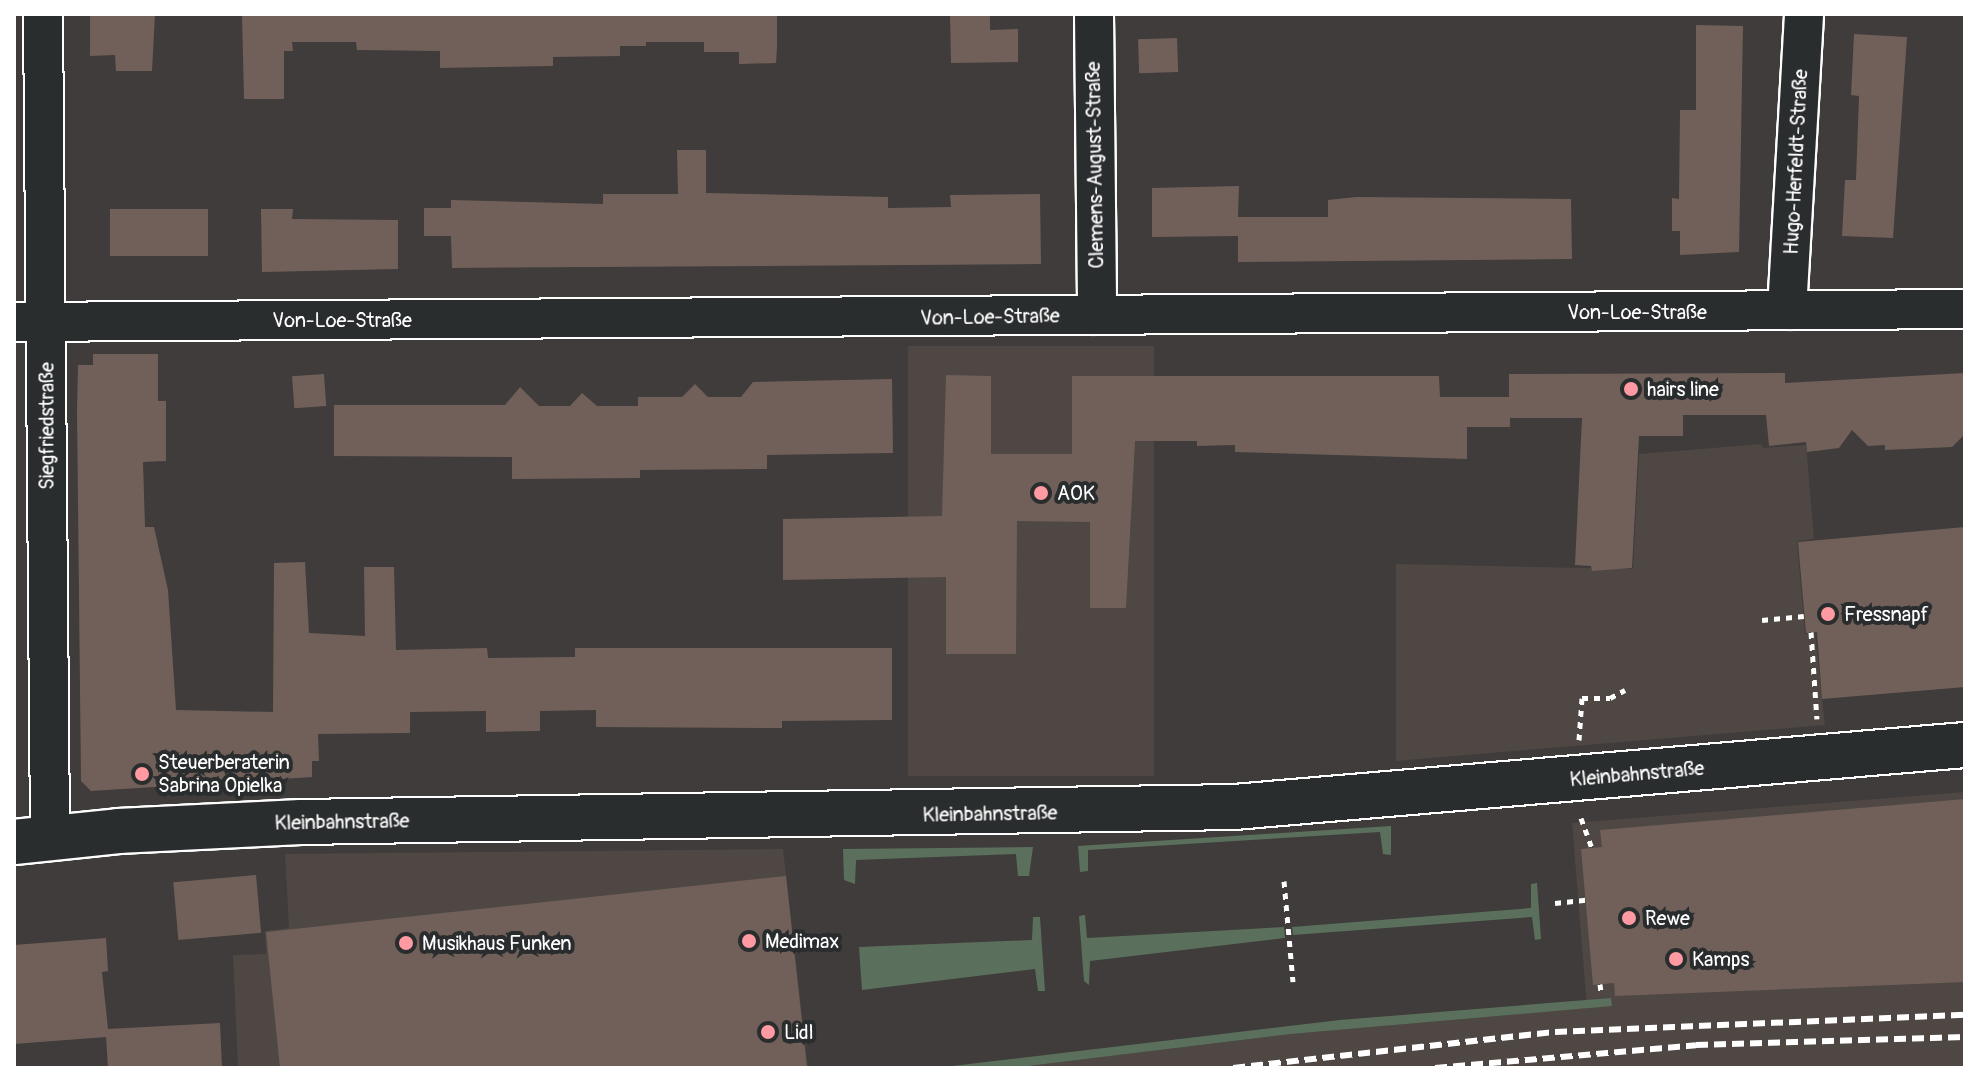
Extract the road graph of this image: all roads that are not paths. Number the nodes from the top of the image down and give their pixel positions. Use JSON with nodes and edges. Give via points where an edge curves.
{"nodes":[{"id":1,"x":43,"y":14,"type":"edge"},
{"id":2,"x":1094,"y":14,"type":"edge"},
{"id":3,"x":1804,"y":14,"type":"edge"},
{"id":4,"x":1965,"y":309,"type":"edge"},
{"id":5,"x":1787,"y":310,"type":"junction"},
{"id":6,"x":1097,"y":315,"type":"junction"},
{"id":7,"x":30,"y":321,"type":"edge"},
{"id":8,"x":1965,"y":745,"type":"edge"},
{"id":9,"x":32,"y":840,"type":"edge"}],
"edges":[{"from":1,"to":7,"type":"street","name":"Siegfriedstraße"},
{"from":2,"to":6,"type":"street","name":"Clemens-August-Straße"},
{"from":3,"to":5,"type":"street","name":"Hugo-Herfeldt-Straße"},
{"from":4,"to":5,"type":"street","name":"Von-Loe-Straße"},
{"from":5,"to":6,"type":"street","name":"Von-Loe-Straße"},
{"from":6,"to":7,"type":"street","name":"Von-Loe-Straße"},
{"from":7,"to":9,"type":"street","name":"Siegfriedstraße"},
{"from":8,"to":9,"type":"street","name":"Kleinbahnstraße","via":[[1234,807],[301,822]]}]}
